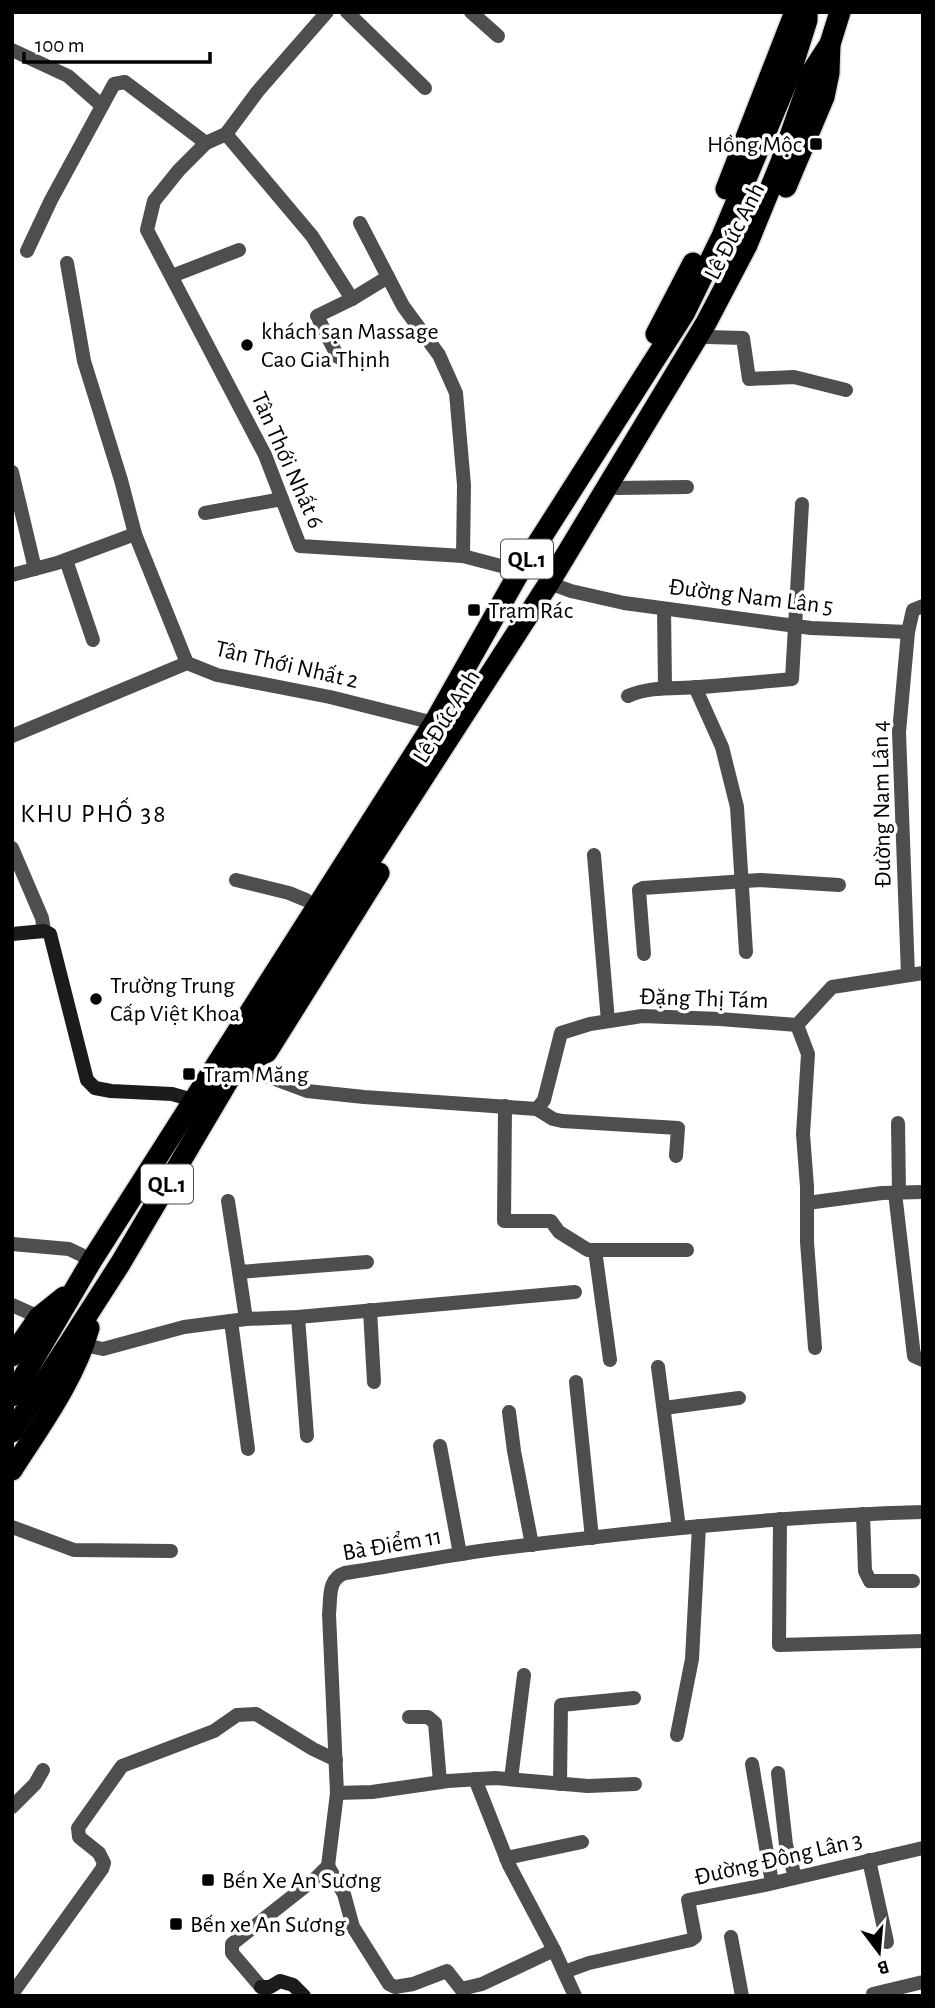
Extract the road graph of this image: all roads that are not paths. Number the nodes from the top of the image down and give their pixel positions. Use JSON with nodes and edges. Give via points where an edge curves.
{"nodes":[{"id":1,"x":327,"y":12,"type":"edge"},
{"id":2,"x":347,"y":12,"type":"edge"},
{"id":3,"x":471,"y":12,"type":"edge"},
{"id":4,"x":795,"y":12,"type":"edge"},
{"id":5,"x":807,"y":12,"type":"edge"},
{"id":6,"x":836,"y":26,"type":"edge"},
{"id":7,"x":498,"y":36,"type":"dead end"},
{"id":8,"x":12,"y":50,"type":"edge"},
{"id":9,"x":425,"y":88,"type":"dead end"},
{"id":10,"x":102,"y":105,"type":"junction"},
{"id":11,"x":226,"y":134,"type":"junction"},
{"id":12,"x":206,"y":143,"type":"junction"},
{"id":13,"x":360,"y":223,"type":"dead end"},
{"id":14,"x":239,"y":250,"type":"dead end"},
{"id":15,"x":27,"y":251,"type":"dead end"},
{"id":16,"x":67,"y":262,"type":"dead end"},
{"id":17,"x":172,"y":276,"type":"junction"},
{"id":18,"x":388,"y":277,"type":"junction"},
{"id":19,"x":691,"y":284,"type":"junction"},
{"id":20,"x":352,"y":299,"type":"junction"},
{"id":21,"x":707,"y":338,"type":"junction"},
{"id":22,"x":338,"y":357,"type":"dead end"},
{"id":23,"x":846,"y":390,"type":"dead end"},
{"id":24,"x":12,"y":472,"type":"edge"},
{"id":25,"x":687,"y":487,"type":"dead end"},
{"id":26,"x":617,"y":488,"type":"junction"},
{"id":27,"x":282,"y":499,"type":"junction"},
{"id":28,"x":802,"y":504,"type":"dead end"},
{"id":29,"x":205,"y":513,"type":"dead end"},
{"id":30,"x":135,"y":534,"type":"junction"},
{"id":31,"x":463,"y":556,"type":"junction"},
{"id":32,"x":66,"y":560,"type":"junction"},
{"id":33,"x":35,"y":569,"type":"junction"},
{"id":34,"x":515,"y":569,"type":"junction"},
{"id":35,"x":12,"y":575,"type":"edge"},
{"id":36,"x":553,"y":584,"type":"junction"},
{"id":37,"x":923,"y":606,"type":"edge"},
{"id":38,"x":664,"y":609,"type":"junction"},
{"id":39,"x":797,"y":626,"type":"junction"},
{"id":40,"x":908,"y":632,"type":"junction"},
{"id":41,"x":93,"y":640,"type":"dead end"},
{"id":42,"x":187,"y":663,"type":"junction"},
{"id":43,"x":665,"y":687,"type":"junction"},
{"id":44,"x":695,"y":687,"type":"junction"},
{"id":45,"x":628,"y":696,"type":"dead end"},
{"id":46,"x":427,"y":721,"type":"junction"},
{"id":47,"x":12,"y":736,"type":"edge"},
{"id":48,"x":12,"y":848,"type":"edge"},
{"id":49,"x":594,"y":855,"type":"dead end"},
{"id":50,"x":236,"y":880,"type":"dead end"},
{"id":51,"x":740,"y":881,"type":"junction"},
{"id":52,"x":839,"y":885,"type":"dead end"},
{"id":53,"x":306,"y":900,"type":"junction"},
{"id":54,"x":44,"y":931,"type":"junction"},
{"id":55,"x":12,"y":934,"type":"edge"},
{"id":56,"x":746,"y":953,"type":"dead end"},
{"id":57,"x":644,"y":954,"type":"dead end"},
{"id":58,"x":916,"y":974,"type":"edge"},
{"id":59,"x":608,"y":1021,"type":"junction"},
{"id":60,"x":797,"y":1025,"type":"junction"},
{"id":61,"x":236,"y":1069,"type":"junction"},
{"id":62,"x":198,"y":1092,"type":"junction"},
{"id":63,"x":505,"y":1106,"type":"junction"},
{"id":64,"x":537,"y":1109,"type":"junction"},
{"id":65,"x":898,"y":1123,"type":"dead end"},
{"id":66,"x":676,"y":1156,"type":"dead end"},
{"id":67,"x":923,"y":1192,"type":"edge"},
{"id":68,"x":897,"y":1193,"type":"junction"},
{"id":69,"x":228,"y":1201,"type":"dead end"},
{"id":70,"x":807,"y":1203,"type":"junction"},
{"id":71,"x":12,"y":1244,"type":"edge"},
{"id":72,"x":595,"y":1250,"type":"junction"},
{"id":73,"x":687,"y":1250,"type":"dead end"},
{"id":74,"x":92,"y":1260,"type":"junction"},
{"id":75,"x":367,"y":1262,"type":"dead end"},
{"id":76,"x":239,"y":1272,"type":"junction"},
{"id":77,"x":76,"y":1286,"type":"junction"},
{"id":78,"x":575,"y":1292,"type":"dead end"},
{"id":79,"x":96,"y":1303,"type":"junction"},
{"id":80,"x":12,"y":1306,"type":"edge"},
{"id":81,"x":370,"y":1310,"type":"junction"},
{"id":82,"x":39,"y":1317,"type":"junction"},
{"id":83,"x":299,"y":1317,"type":"junction"},
{"id":84,"x":246,"y":1319,"type":"junction"},
{"id":85,"x":231,"y":1321,"type":"junction"},
{"id":86,"x":84,"y":1345,"type":"junction"},
{"id":87,"x":815,"y":1348,"type":"dead end"},
{"id":88,"x":610,"y":1360,"type":"dead end"},
{"id":89,"x":923,"y":1360,"type":"edge"},
{"id":90,"x":658,"y":1367,"type":"dead end"},
{"id":91,"x":28,"y":1369,"type":"edge"},
{"id":92,"x":374,"y":1382,"type":"dead end"},
{"id":93,"x":576,"y":1382,"type":"dead end"},
{"id":94,"x":12,"y":1396,"type":"edge"},
{"id":95,"x":739,"y":1398,"type":"dead end"},
{"id":96,"x":664,"y":1408,"type":"junction"},
{"id":97,"x":509,"y":1412,"type":"dead end"},
{"id":98,"x":12,"y":1432,"type":"edge"},
{"id":99,"x":307,"y":1436,"type":"dead end"},
{"id":100,"x":440,"y":1446,"type":"dead end"},
{"id":101,"x":248,"y":1449,"type":"dead end"},
{"id":102,"x":12,"y":1470,"type":"edge"},
{"id":103,"x":923,"y":1512,"type":"edge"},
{"id":104,"x":863,"y":1514,"type":"junction"},
{"id":105,"x":780,"y":1519,"type":"junction"},
{"id":106,"x":699,"y":1526,"type":"junction"},
{"id":107,"x":12,"y":1527,"type":"edge"},
{"id":108,"x":679,"y":1528,"type":"junction"},
{"id":109,"x":592,"y":1538,"type":"junction"},
{"id":110,"x":532,"y":1545,"type":"junction"},
{"id":111,"x":171,"y":1551,"type":"dead end"},
{"id":112,"x":460,"y":1554,"type":"junction"},
{"id":113,"x":913,"y":1581,"type":"dead end"},
{"id":114,"x":923,"y":1641,"type":"edge"},
{"id":115,"x":524,"y":1675,"type":"dead end"},
{"id":116,"x":634,"y":1698,"type":"dead end"},
{"id":117,"x":409,"y":1717,"type":"dead end"},
{"id":118,"x":677,"y":1735,"type":"dead end"},
{"id":119,"x":336,"y":1760,"type":"junction"},
{"id":120,"x":752,"y":1764,"type":"dead end"},
{"id":121,"x":43,"y":1770,"type":"dead end"},
{"id":122,"x":778,"y":1773,"type":"dead end"},
{"id":123,"x":475,"y":1779,"type":"junction"},
{"id":124,"x":511,"y":1779,"type":"junction"},
{"id":125,"x":440,"y":1782,"type":"junction"},
{"id":126,"x":560,"y":1784,"type":"junction"},
{"id":127,"x":635,"y":1784,"type":"dead end"},
{"id":128,"x":337,"y":1793,"type":"junction"},
{"id":129,"x":12,"y":1807,"type":"edge"},
{"id":130,"x":582,"y":1842,"type":"dead end"},
{"id":131,"x":923,"y":1848,"type":"edge"},
{"id":132,"x":506,"y":1858,"type":"junction"},
{"id":133,"x":870,"y":1860,"type":"junction"},
{"id":134,"x":328,"y":1866,"type":"junction"},
{"id":135,"x":795,"y":1877,"type":"junction"},
{"id":136,"x":772,"y":1883,"type":"junction"},
{"id":137,"x":731,"y":1937,"type":"dead end"},
{"id":138,"x":887,"y":1942,"type":"dead end"},
{"id":139,"x":554,"y":1950,"type":"junction"},
{"id":140,"x":564,"y":1972,"type":"junction"},
{"id":141,"x":923,"y":1982,"type":"edge"},
{"id":142,"x":12,"y":1994,"type":"edge"},
{"id":143,"x":304,"y":1996,"type":"edge"},
{"id":144,"x":575,"y":1996,"type":"edge"},
{"id":145,"x":742,"y":1996,"type":"edge"},
{"id":146,"x":873,"y":1996,"type":"edge"}],
"edges":[{"from":1,"to":11,"type":"street","name":"Tân Thới Nhất 6"},
{"from":2,"to":9,"type":"street"},
{"from":3,"to":7,"type":"street"},
{"from":4,"to":19,"type":"highway","name":"Lê Đức Anh","number":"QL.1"},
{"from":5,"to":19,"type":"highway","name":"Lê Đức Anh","number":"QL.1","via":[[789,77],[722,236]]},
{"from":6,"to":21,"type":"highway","name":"Lê Đức Anh","number":"QL.1","via":[[829,74],[814,123],[754,258]]},
{"from":6,"to":36,"type":"highway","name":"Lê Đức Anh","number":"QL.1","via":[[813,70],[742,256]]},
{"from":8,"to":10,"type":"street","via":[[68,76]]},
{"from":10,"to":12,"type":"street","via":[[114,84],[125,82]]},
{"from":10,"to":15,"type":"street"},
{"from":11,"to":12,"type":"street","name":"Tân Thới Nhất 6"},
{"from":11,"to":20,"type":"street","via":[[312,236]]},
{"from":12,"to":17,"type":"street","name":"Tân Thới Nhất 6","via":[[155,201],[147,230]]},
{"from":13,"to":18,"type":"street"},
{"from":14,"to":17,"type":"street"},
{"from":16,"to":30,"type":"street","name":"Tân Thới Nhất 2","via":[[84,361]]},
{"from":17,"to":27,"type":"street","name":"Tân Thới Nhất 6","via":[[265,455]]},
{"from":18,"to":20,"type":"street"},
{"from":18,"to":31,"type":"street","via":[[439,355],[456,393],[464,485]]},
{"from":19,"to":34,"type":"highway","name":"Lê Đức Anh","number":"QL.1","via":[[685,312]]},
{"from":20,"to":22,"type":"street","via":[[317,316]]},
{"from":21,"to":23,"type":"street","via":[[743,338],[749,379],[794,377]]},
{"from":21,"to":26,"type":"highway","name":"Lê Đức Anh","number":"QL.1"},
{"from":24,"to":33,"type":"street"},
{"from":25,"to":26,"type":"street"},
{"from":26,"to":36,"type":"highway","name":"Lê Đức Anh","number":"QL.1"},
{"from":27,"to":29,"type":"street"},
{"from":27,"to":31,"type":"street","name":"Tân Thới Nhất 6","via":[[300,546]]},
{"from":28,"to":39,"type":"street"},
{"from":30,"to":32,"type":"street"},
{"from":30,"to":42,"type":"street","name":"Tân Thới Nhất 2"},
{"from":31,"to":34,"type":"street","name":"Tân Thới Nhất 6"},
{"from":32,"to":33,"type":"street"},
{"from":32,"to":41,"type":"street"},
{"from":33,"to":35,"type":"street"},
{"from":34,"to":46,"type":"highway","name":"Lê Đức Anh","number":"QL.1"},
{"from":36,"to":38,"type":"street","name":"Đường Nam Lân 5"},
{"from":36,"to":61,"type":"highway","name":"Lê Đức Anh","number":"QL.1","via":[[416,801]]},
{"from":37,"to":40,"type":"street","via":[[913,610]]},
{"from":38,"to":39,"type":"street","name":"Đường Nam Lân 5"},
{"from":38,"to":43,"type":"street"},
{"from":39,"to":40,"type":"street","name":"Đường Nam Lân 5"},
{"from":39,"to":44,"type":"street","via":[[793,679]]},
{"from":40,"to":58,"type":"street","name":"Đường Nam Lân 4","via":[[899,732]]},
{"from":42,"to":46,"type":"street","name":"Tân Thới Nhất 2","via":[[217,675]]},
{"from":42,"to":47,"type":"street"},
{"from":43,"to":44,"type":"street"},
{"from":43,"to":45,"type":"street"},
{"from":44,"to":51,"type":"street","via":[[722,747],[737,807]]},
{"from":46,"to":53,"type":"highway","name":"Lê Đức Anh","number":"QL.1"},
{"from":46,"to":62,"type":"highway","name":"Lê Đức Anh","number":"QL.1"},
{"from":48,"to":54,"type":"street"},
{"from":49,"to":59,"type":"street"},
{"from":50,"to":53,"type":"street"},
{"from":51,"to":52,"type":"street"},
{"from":51,"to":56,"type":"street"},
{"from":51,"to":57,"type":"street","via":[[640,889]]},
{"from":53,"to":62,"type":"highway","name":"Lê Đức Anh","number":"QL.1","via":[[205,1056]]},
{"from":54,"to":55,"type":"street"},
{"from":54,"to":62,"type":"street","via":[[50,934],[88,1080],[95,1088]]},
{"from":58,"to":60,"type":"street","name":"Đặng Thị Tám","via":[[832,987]]},
{"from":59,"to":60,"type":"street","name":"Đặng Thị Tám","via":[[642,1016]]},
{"from":59,"to":64,"type":"street","name":"Đặng Thị Tám","via":[[561,1032],[544,1100]]},
{"from":60,"to":70,"type":"street","via":[[808,1054],[803,1133]]},
{"from":61,"to":63,"type":"street","via":[[307,1091]]},
{"from":61,"to":79,"type":"highway","name":"Lê Đức Anh","number":"QL.1"},
{"from":62,"to":74,"type":"highway","name":"Lê Đức Anh","number":"QL.1"},
{"from":63,"to":64,"type":"street"},
{"from":63,"to":72,"type":"street","via":[[504,1221],[551,1221],[559,1233]]},
{"from":64,"to":66,"type":"street","via":[[562,1121],[678,1128]]},
{"from":65,"to":68,"type":"street"},
{"from":67,"to":68,"type":"street"},
{"from":68,"to":70,"type":"street"},
{"from":68,"to":89,"type":"street","via":[[914,1356]]},
{"from":69,"to":76,"type":"street"},
{"from":70,"to":87,"type":"street"},
{"from":71,"to":74,"type":"street","via":[[69,1249]]},
{"from":72,"to":73,"type":"street"},
{"from":72,"to":88,"type":"street"},
{"from":74,"to":77,"type":"highway","name":"Lê Đức Anh","number":"QL.1"},
{"from":75,"to":76,"type":"street"},
{"from":76,"to":84,"type":"street"},
{"from":77,"to":82,"type":"highway","name":"Lê Đức Anh","number":"QL.1"},
{"from":77,"to":91,"type":"highway","name":"Lê Đức Anh","number":"QL.1"},
{"from":78,"to":81,"type":"street"},
{"from":79,"to":86,"type":"highway","name":"Lê Đức Anh","number":"QL.1"},
{"from":79,"to":91,"type":"highway","name":"Lê Đức Anh","number":"QL.1"},
{"from":80,"to":82,"type":"street"},
{"from":81,"to":83,"type":"street"},
{"from":81,"to":92,"type":"street"},
{"from":82,"to":91,"type":"highway","name":"Lê Đức Anh","number":"QL.1"},
{"from":83,"to":84,"type":"street"},
{"from":83,"to":99,"type":"street"},
{"from":84,"to":85,"type":"street"},
{"from":85,"to":86,"type":"street","via":[[184,1327],[103,1349]]},
{"from":85,"to":101,"type":"street"},
{"from":86,"to":102,"type":"highway","name":"Lê Đức Anh","number":"QL.1"},
{"from":90,"to":96,"type":"street"},
{"from":91,"to":94,"type":"highway","number":"QL.1"},
{"from":91,"to":98,"type":"highway","number":"QL.1"},
{"from":93,"to":109,"type":"street"},
{"from":95,"to":96,"type":"street"},
{"from":96,"to":108,"type":"street"},
{"from":97,"to":110,"type":"street"},
{"from":100,"to":112,"type":"street"},
{"from":103,"to":104,"type":"street","name":"Bà Điểm 11"},
{"from":104,"to":105,"type":"street","name":"Bà Điểm 11"},
{"from":104,"to":113,"type":"street","via":[[865,1572],[870,1581]]},
{"from":105,"to":106,"type":"street","name":"Bà Điểm 11"},
{"from":105,"to":114,"type":"street","via":[[779,1645]]},
{"from":106,"to":108,"type":"street","name":"Bà Điểm 11"},
{"from":106,"to":118,"type":"street","via":[[692,1659]]},
{"from":107,"to":111,"type":"street","via":[[74,1550]]},
{"from":108,"to":109,"type":"street","name":"Bà Điểm 11"},
{"from":109,"to":110,"type":"street","name":"Bà Điểm 11"},
{"from":110,"to":112,"type":"street","name":"Bà Điểm 11"},
{"from":112,"to":119,"type":"street","name":"Bà Điểm 11","via":[[336,1576],[329,1614]]},
{"from":115,"to":124,"type":"street"},
{"from":116,"to":126,"type":"street","via":[[561,1705]]},
{"from":117,"to":125,"type":"street","via":[[428,1717],[435,1723]]},
{"from":119,"to":128,"type":"street","name":"Bà Điểm 11"},
{"from":119,"to":142,"type":"street","via":[[256,1714],[237,1715],[214,1731],[122,1766],[78,1828],[79,1837],[99,1853],[102,1869]]},
{"from":120,"to":136,"type":"street"},
{"from":121,"to":129,"type":"street"},
{"from":122,"to":135,"type":"street","via":[[786,1845]]},
{"from":123,"to":124,"type":"street"},
{"from":123,"to":125,"type":"street"},
{"from":123,"to":132,"type":"street"},
{"from":124,"to":126,"type":"street"},
{"from":125,"to":128,"type":"street"},
{"from":126,"to":127,"type":"street"},
{"from":128,"to":134,"type":"street","name":"Bà Điểm 11"},
{"from":130,"to":132,"type":"street"},
{"from":131,"to":133,"type":"street","name":"Đường Đông Lân 3"},
{"from":132,"to":139,"type":"street"},
{"from":133,"to":135,"type":"street","name":"Đường Đông Lân 3"},
{"from":133,"to":138,"type":"street"},
{"from":134,"to":139,"type":"street","via":[[344,1894],[353,1927],[395,1987],[447,1971],[461,1989],[482,1984]]},
{"from":134,"to":143,"type":"street","via":[[232,1944],[232,1953],[261,1987],[280,1981]]},
{"from":135,"to":136,"type":"street","name":"Đường Đông Lân 3"},
{"from":136,"to":140,"type":"street","name":"Đường Đông Lân 3","via":[[688,1900],[695,1937],[691,1940]]},
{"from":137,"to":145,"type":"street"},
{"from":139,"to":140,"type":"street"},
{"from":140,"to":144,"type":"street"},
{"from":141,"to":146,"type":"street"}]}
